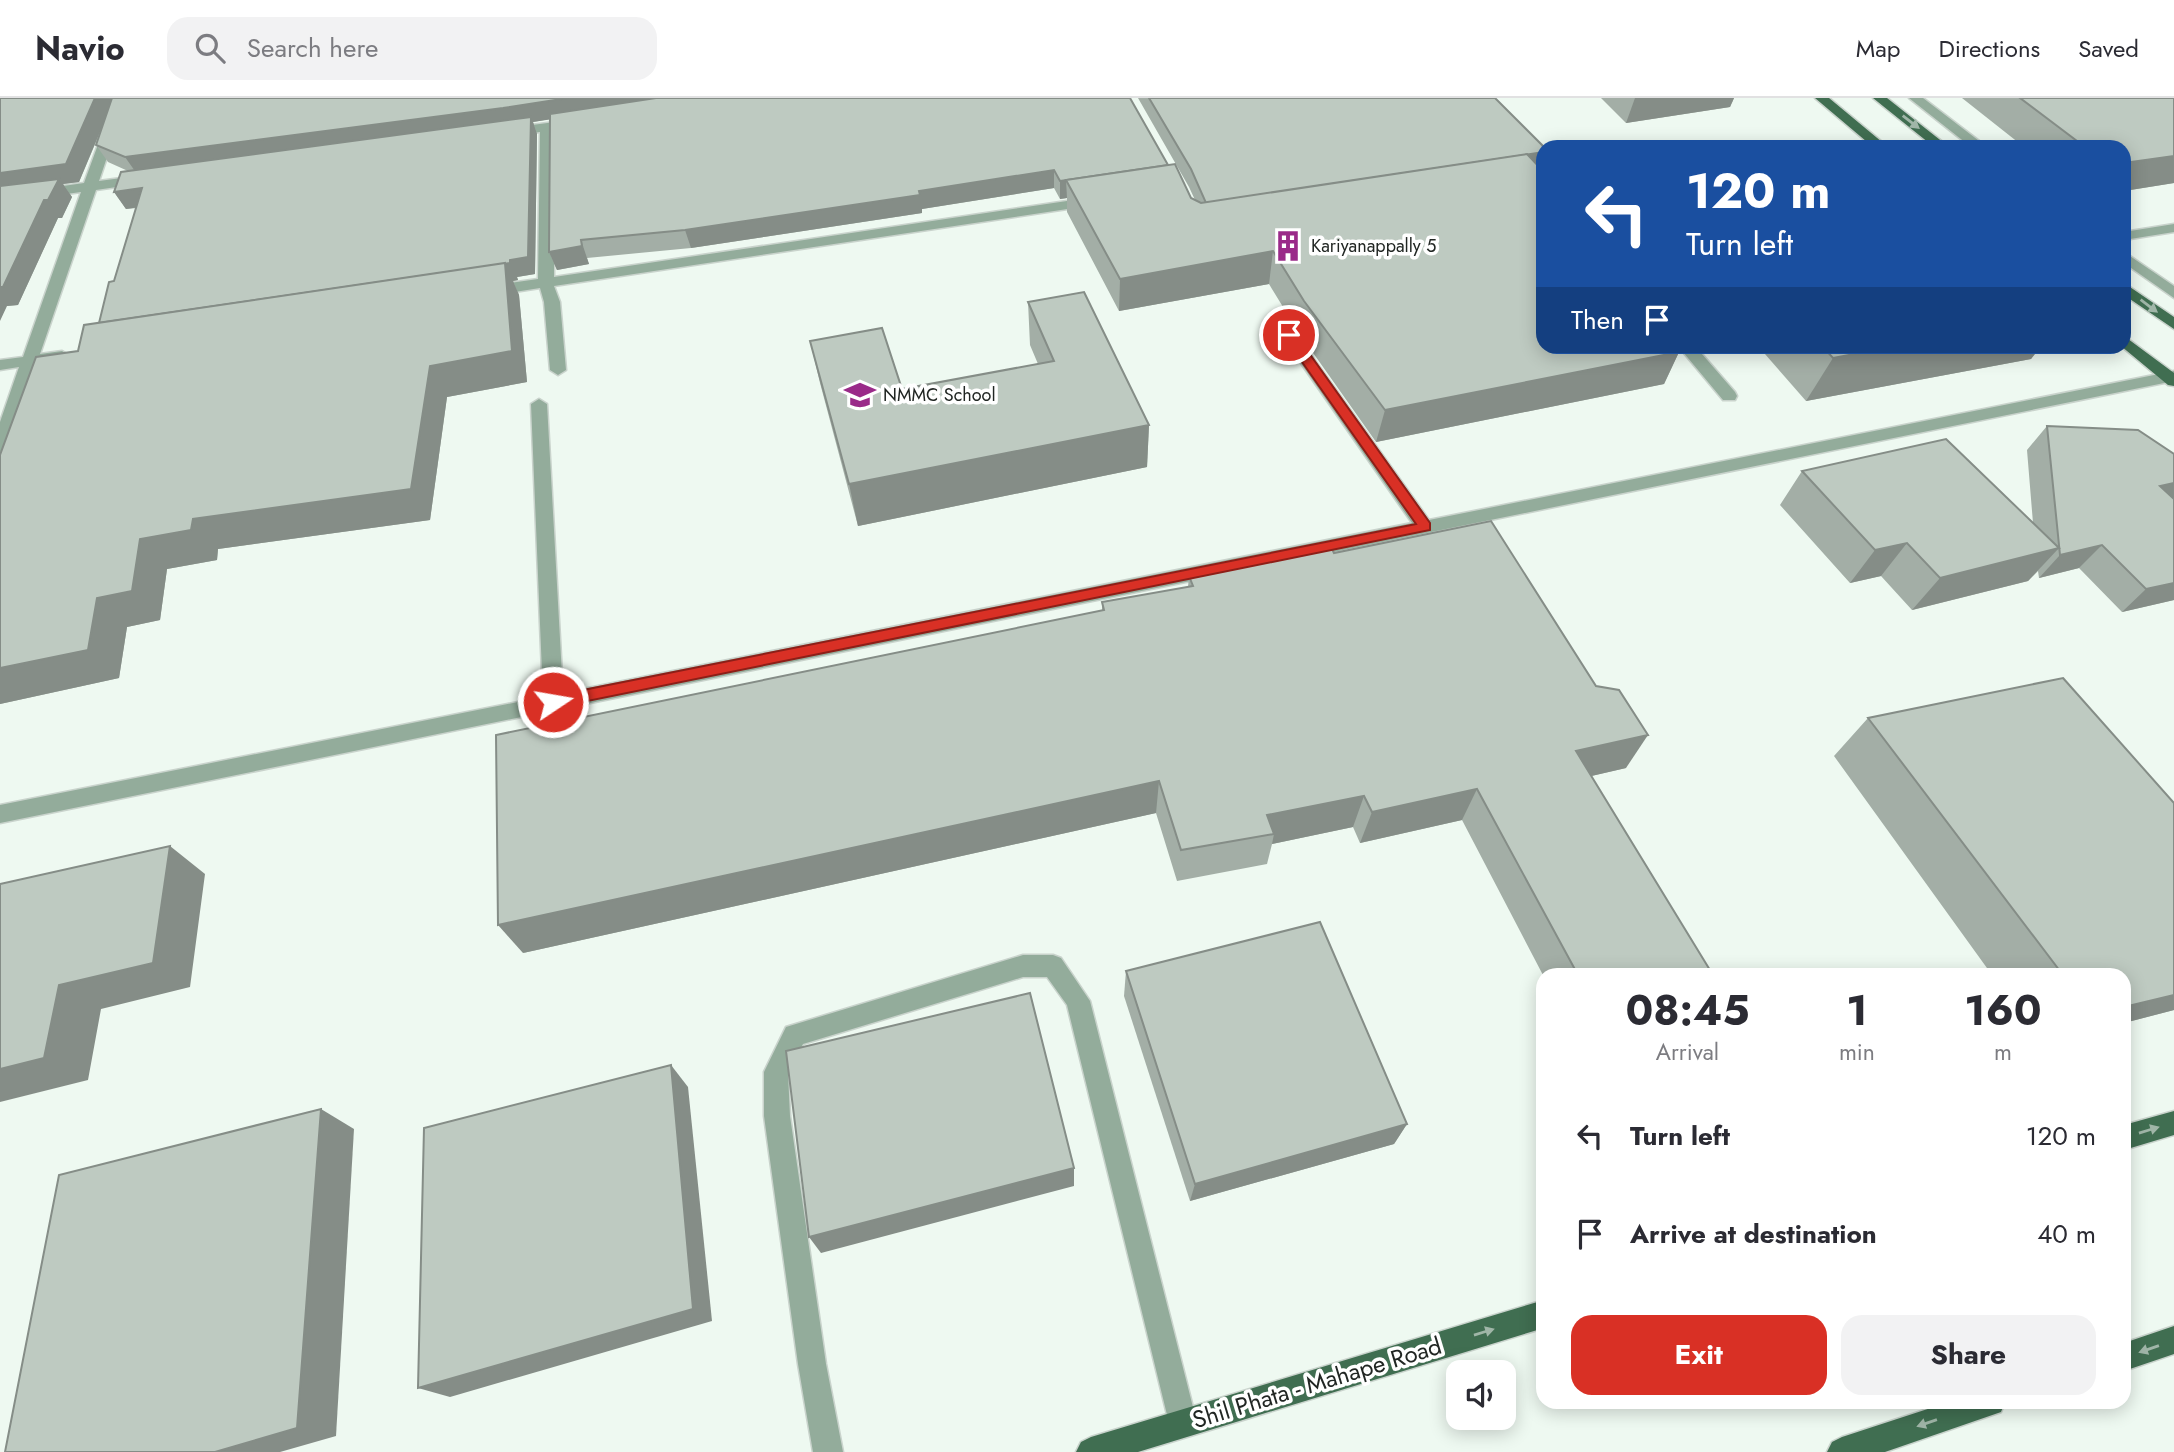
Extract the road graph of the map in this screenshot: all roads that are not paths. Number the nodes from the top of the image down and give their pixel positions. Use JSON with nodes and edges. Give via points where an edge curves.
{"nodes":[{"id":1,"x":121,"y":98,"type":"edge"},
{"id":2,"x":1821,"y":98,"type":"edge"},
{"id":3,"x":1879,"y":98,"type":"edge"},
{"id":4,"x":1915,"y":98,"type":"edge"},
{"id":5,"x":596,"y":120,"type":"edge"},
{"id":6,"x":547,"y":127,"type":"junction"},
{"id":7,"x":498,"y":134,"type":"edge"},
{"id":8,"x":1872,"y":140,"type":"edge"},
{"id":9,"x":1933,"y":140,"type":"edge"},
{"id":10,"x":1971,"y":140,"type":"edge"},
{"id":11,"x":154,"y":178,"type":"edge"},
{"id":12,"x":90,"y":186,"type":"junction"},
{"id":13,"x":1112,"y":198,"type":"edge"},
{"id":14,"x":0,"y":199,"type":"edge"},
{"id":15,"x":2174,"y":228,"type":"edge"},
{"id":16,"x":2131,"y":235,"type":"edge"},
{"id":17,"x":2131,"y":261,"type":"edge"},
{"id":18,"x":546,"y":283,"type":"junction"},
{"id":19,"x":2131,"y":292,"type":"edge"},
{"id":20,"x":478,"y":293,"type":"edge"},
{"id":21,"x":2174,"y":293,"type":"edge"},
{"id":22,"x":1276,"y":316,"type":"dead end"},
{"id":23,"x":2174,"y":324,"type":"edge"},
{"id":24,"x":2131,"y":346,"type":"edge"},
{"id":25,"x":84,"y":352,"type":"edge"},
{"id":26,"x":1693,"y":354,"type":"edge"},
{"id":27,"x":30,"y":361,"type":"junction"},
{"id":28,"x":0,"y":365,"type":"edge"},
{"id":29,"x":558,"y":370,"type":"dead end"},
{"id":30,"x":2173,"y":378,"type":"edge"},
{"id":31,"x":1729,"y":396,"type":"dead end"},
{"id":32,"x":539,"y":404,"type":"dead end"},
{"id":33,"x":0,"y":446,"type":"edge"},
{"id":34,"x":1425,"y":527,"type":"junction"},
{"id":35,"x":553,"y":702,"type":"junction"},
{"id":36,"x":0,"y":814,"type":"edge"},
{"id":37,"x":2174,"y":1123,"type":"edge"},
{"id":38,"x":2131,"y":1136,"type":"edge"},
{"id":39,"x":1536,"y":1316,"type":"edge"},
{"id":40,"x":2174,"y":1340,"type":"edge"},
{"id":41,"x":2131,"y":1355,"type":"edge"},
{"id":42,"x":1970,"y":1409,"type":"edge"},
{"id":43,"x":1183,"y":1423,"type":"junction"},
{"id":44,"x":828,"y":1452,"type":"edge"},
{"id":45,"x":1091,"y":1452,"type":"edge"},
{"id":46,"x":1842,"y":1452,"type":"edge"}],
"edges":[{"from":1,"to":12,"type":"street"},
{"from":2,"to":8,"type":"main road"},
{"from":3,"to":9,"type":"main road","one_way":true},
{"from":4,"to":10,"type":"street"},
{"from":5,"to":6,"type":"street"},
{"from":6,"to":7,"type":"street"},
{"from":6,"to":18,"type":"street"},
{"from":11,"to":12,"type":"street"},
{"from":12,"to":14,"type":"street"},
{"from":12,"to":27,"type":"street"},
{"from":13,"to":18,"type":"street"},
{"from":15,"to":16,"type":"street"},
{"from":17,"to":21,"type":"street"},
{"from":18,"to":20,"type":"street"},
{"from":18,"to":29,"type":"street"},
{"from":19,"to":23,"type":"main road","one_way":true},
{"from":22,"to":34,"type":"street"},
{"from":24,"to":30,"type":"main road"},
{"from":25,"to":27,"type":"street"},
{"from":26,"to":31,"type":"street"},
{"from":27,"to":28,"type":"street"},
{"from":27,"to":33,"type":"street"},
{"from":30,"to":34,"type":"street"},
{"from":32,"to":35,"type":"street"},
{"from":34,"to":35,"type":"street"},
{"from":35,"to":36,"type":"street"},
{"from":38,"to":37,"type":"main road","one_way":true},
{"from":43,"to":39,"type":"main road","name":"Shil Phata - Mahape Road","one_way":true},
{"from":40,"to":41,"type":"main road","one_way":true},
{"from":42,"to":46,"type":"main road","one_way":true},
{"from":43,"to":44,"type":"street","via":[[1078,1001],[1053,966],[1023,966],[795,1035],[776,1072],[778,1116]]},
{"from":43,"to":45,"type":"main road","name":"Shil Phata - Mahape Road"}]}
